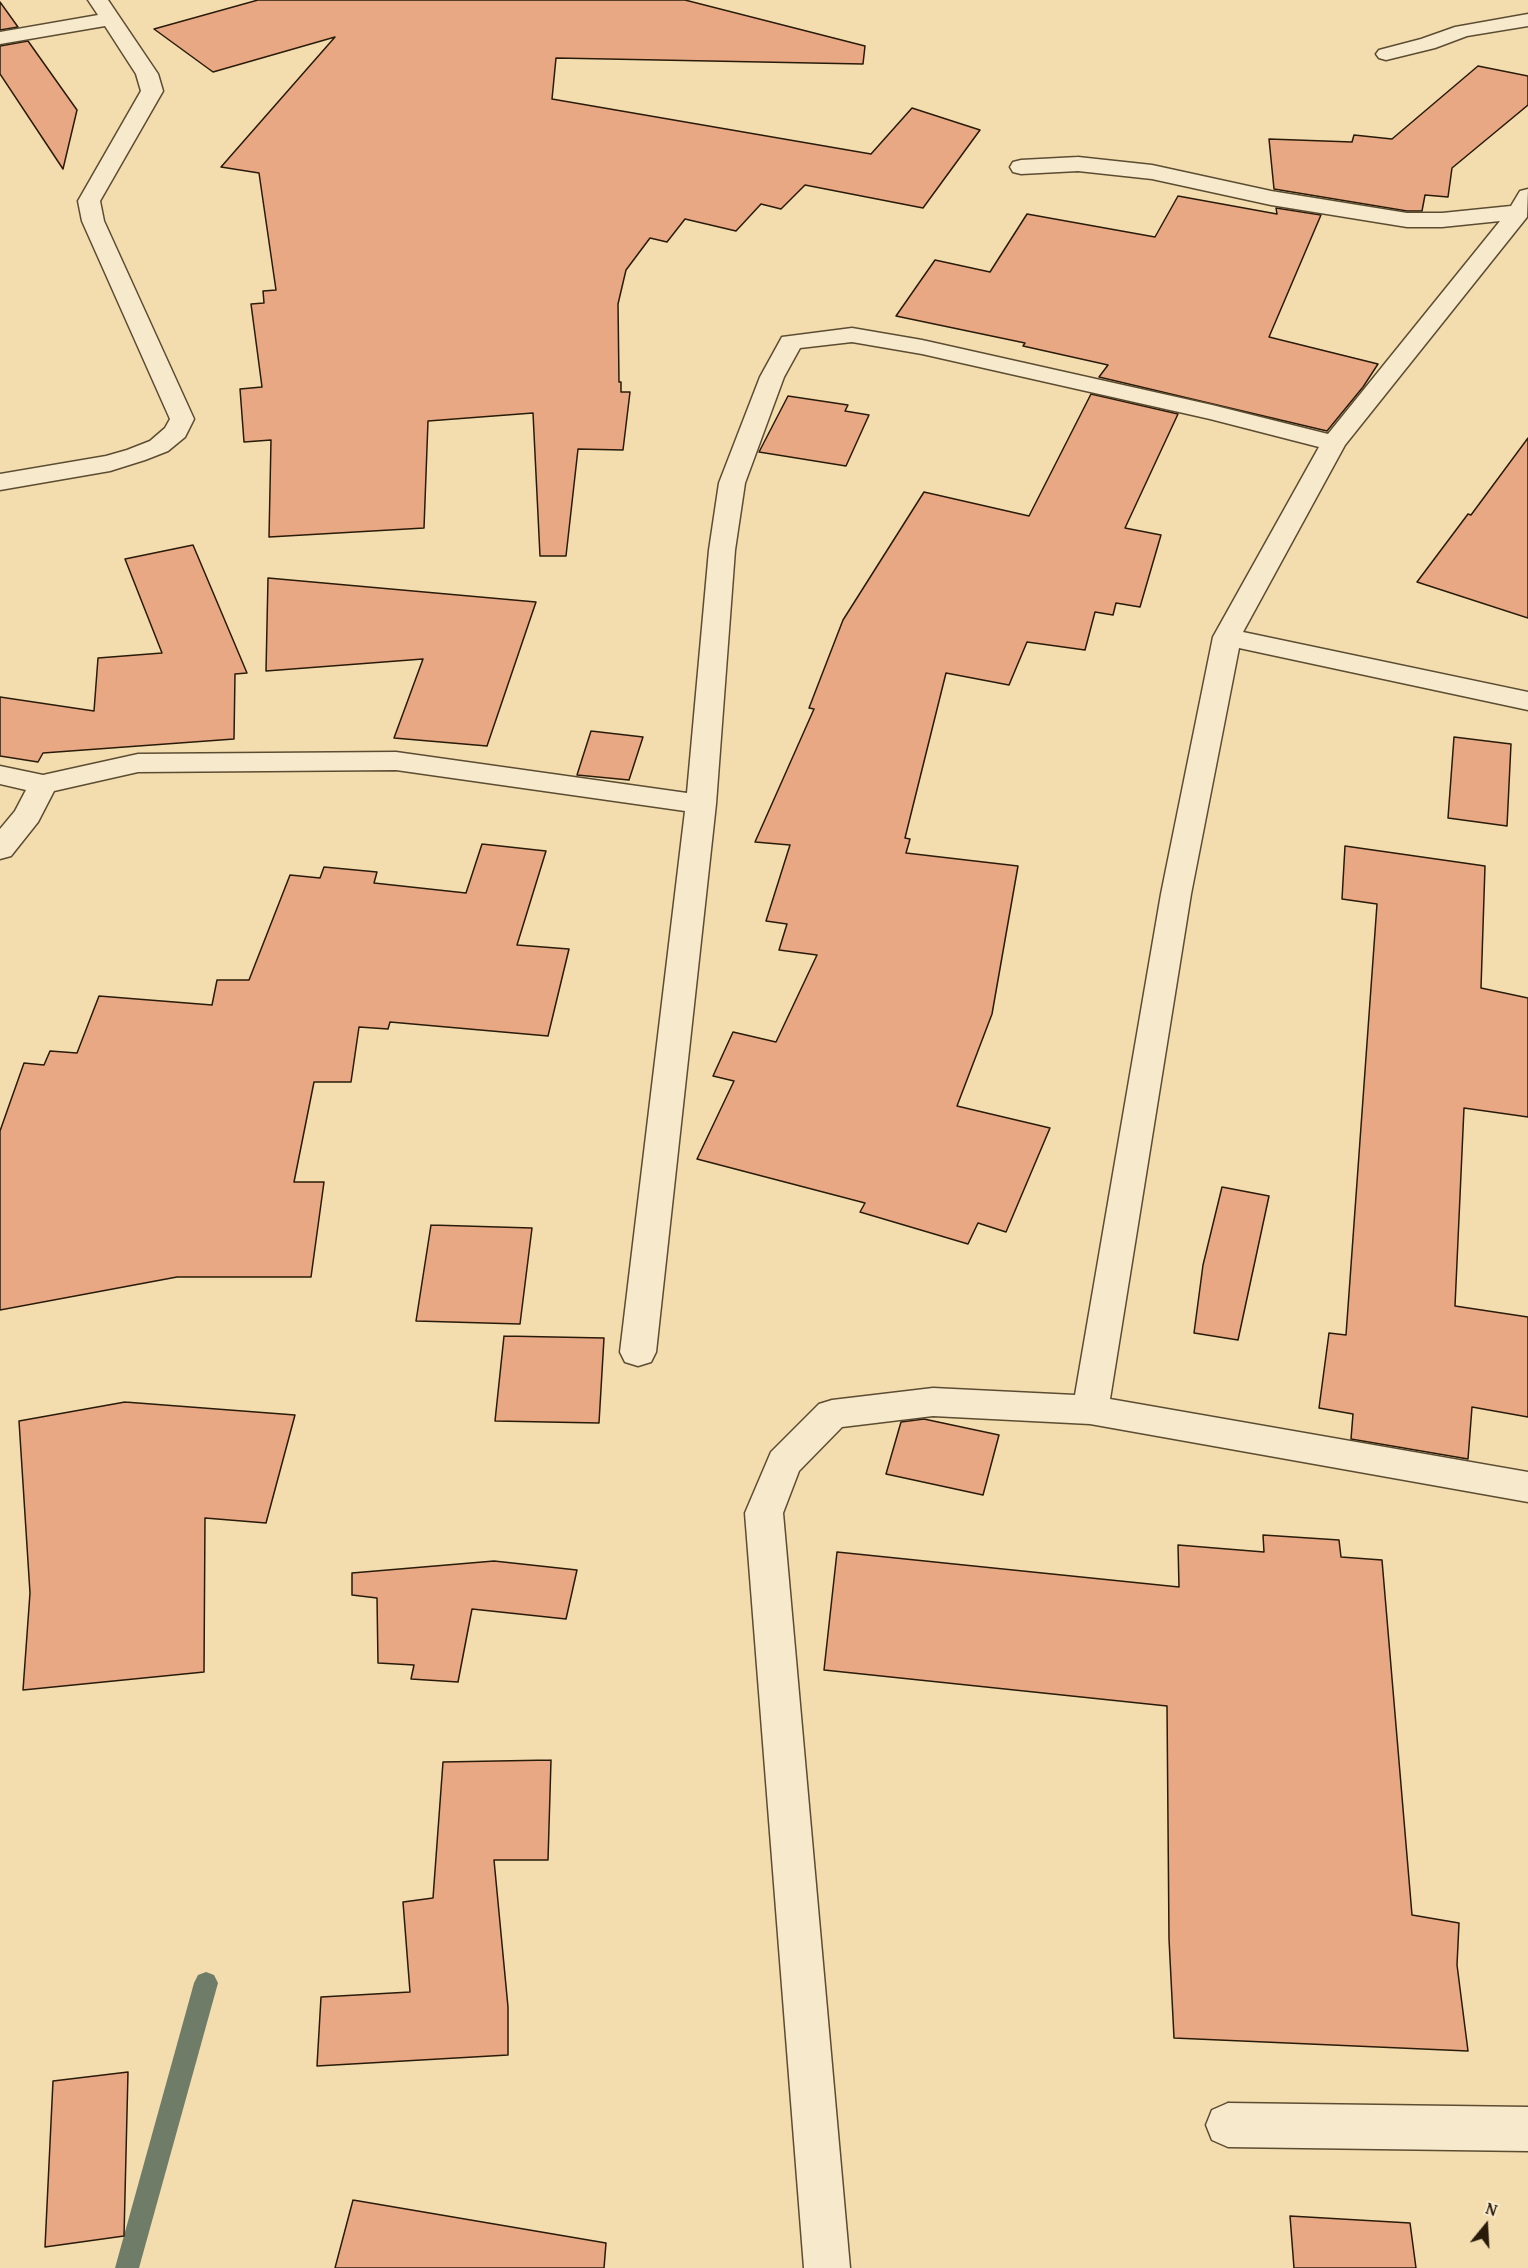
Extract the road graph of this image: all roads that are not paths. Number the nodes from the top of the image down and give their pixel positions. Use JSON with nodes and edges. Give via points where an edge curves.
{"nodes":[{"id":1,"x":104,"y":9,"type":"edge"},
{"id":2,"x":1528,"y":20,"type":"edge"},
{"id":3,"x":0,"y":38,"type":"edge"},
{"id":4,"x":1386,"y":54,"type":"dead end"},
{"id":5,"x":1021,"y":167,"type":"dead end"},
{"id":6,"x":1524,"y":204,"type":"edge"},
{"id":7,"x":1334,"y":442,"type":"junction"},
{"id":8,"x":0,"y":482,"type":"edge"},
{"id":9,"x":1227,"y":637,"type":"junction"},
{"id":10,"x":1528,"y":701,"type":"edge"},
{"id":11,"x":0,"y":775,"type":"edge"},
{"id":12,"x":43,"y":784,"type":"junction"},
{"id":13,"x":701,"y":804,"type":"junction"},
{"id":14,"x":0,"y":849,"type":"edge"},
{"id":15,"x":638,"y":1352,"type":"dead end"},
{"id":16,"x":1090,"y":1410,"type":"junction"},
{"id":17,"x":1528,"y":1487,"type":"edge"},
{"id":18,"x":1228,"y":2125,"type":"dead end"},
{"id":19,"x":1528,"y":2129,"type":"edge"},
{"id":20,"x":827,"y":2268,"type":"edge"}],
"edges":[{"from":1,"to":3,"type":"street"},
{"from":1,"to":8,"type":"street","via":[[147,74],[152,91],[89,201],[93,221],[182,419],[176,432],[159,446],[136,455]]},
{"from":2,"to":4,"type":"street","via":[[1462,31]]},
{"from":5,"to":6,"type":"street","via":[[1078,164],[1152,171],[1260,196],[1407,220],[1442,220]]},
{"from":6,"to":7,"type":"street"},
{"from":7,"to":9,"type":"street"},
{"from":7,"to":13,"type":"street","via":[[922,347],[852,335],[791,342],[772,377],[732,483],[722,550]]},
{"from":9,"to":10,"type":"street"},
{"from":9,"to":16,"type":"street","via":[[1176,894]]},
{"from":11,"to":12,"type":"street"},
{"from":12,"to":13,"type":"street","via":[[138,763],[396,761]]},
{"from":12,"to":14,"type":"street","via":[[28,814]]},
{"from":13,"to":15,"type":"street"},
{"from":16,"to":17,"type":"street"},
{"from":16,"to":20,"type":"street","via":[[933,1402],[832,1414],[784,1463],[764,1513]]},
{"from":18,"to":19,"type":"street"}]}
